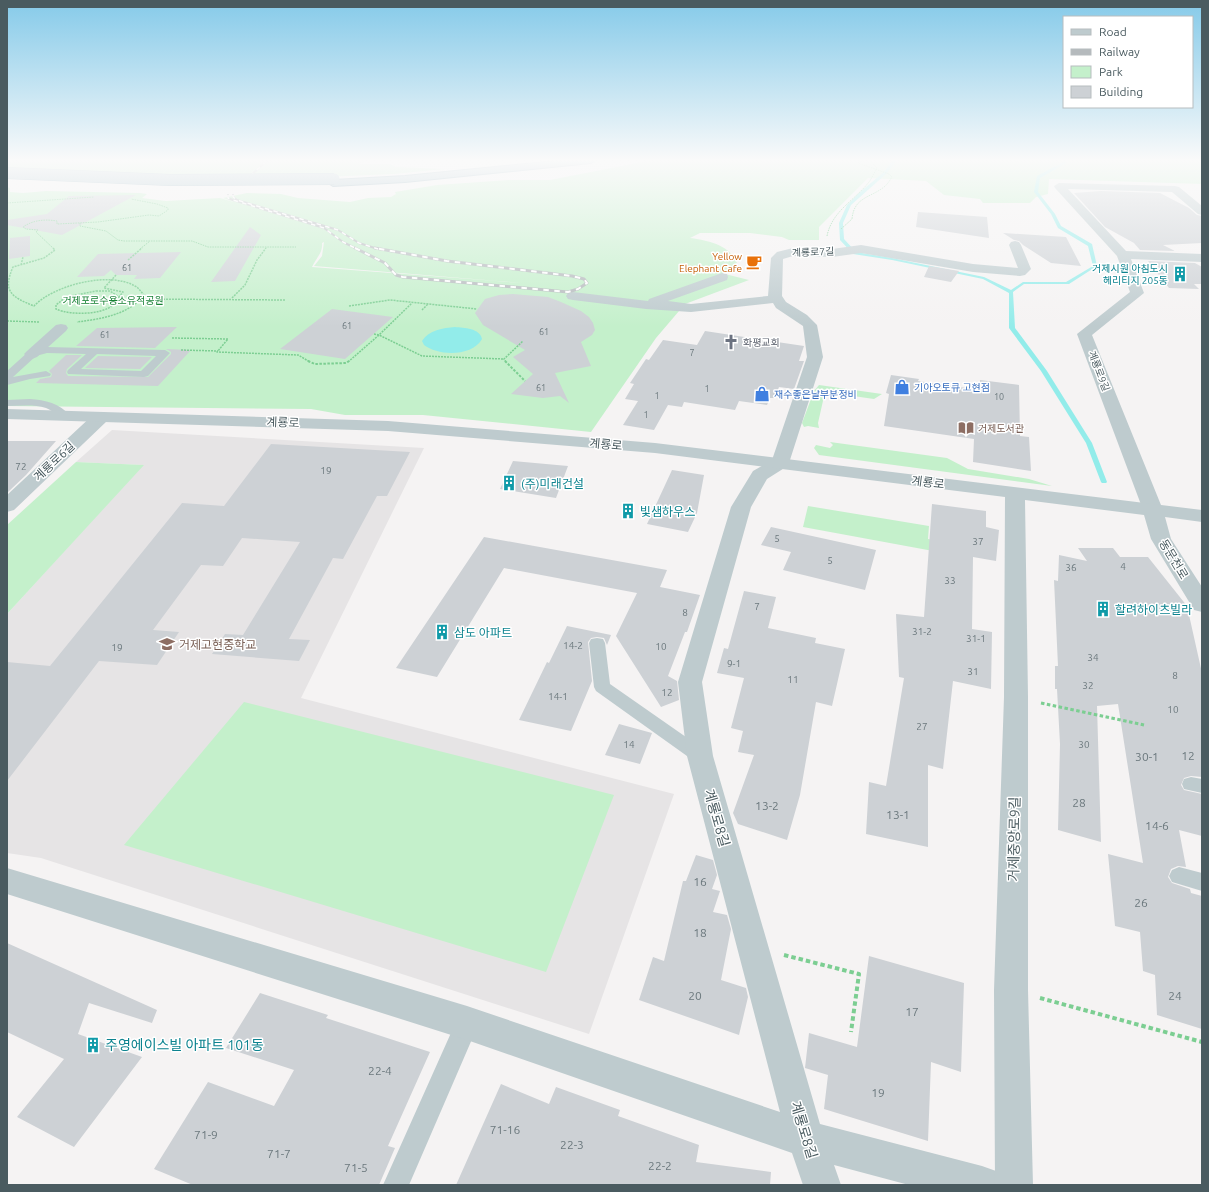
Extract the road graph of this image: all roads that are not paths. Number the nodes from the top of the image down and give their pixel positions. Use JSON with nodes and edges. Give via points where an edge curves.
{"nodes":[{"id":1,"x":1086,"y":216,"type":"edge"},
{"id":2,"x":1015,"y":245,"type":"dead end"},
{"id":3,"x":1123,"y":255,"type":"junction"},
{"id":4,"x":1202,"y":258,"type":"edge"},
{"id":5,"x":722,"y":277,"type":"dead end"},
{"id":6,"x":573,"y":296,"type":"dead end"},
{"id":7,"x":777,"y":299,"type":"junction"},
{"id":8,"x":646,"y":305,"type":"junction"},
{"id":9,"x":66,"y":326,"type":"road end"},
{"id":10,"x":95,"y":351,"type":"junction"},
{"id":11,"x":32,"y":354,"type":"junction"},
{"id":12,"x":8,"y":375,"type":"edge"},
{"id":13,"x":7,"y":403,"type":"edge"},
{"id":14,"x":7,"y":414,"type":"edge"},
{"id":15,"x":64,"y":416,"type":"junction"},
{"id":16,"x":102,"y":417,"type":"junction"},
{"id":17,"x":780,"y":463,"type":"junction"},
{"id":18,"x":1015,"y":493,"type":"junction"},
{"id":19,"x":7,"y":506,"type":"edge"},
{"id":20,"x":1154,"y":510,"type":"junction"},
{"id":21,"x":1202,"y":516,"type":"edge"},
{"id":22,"x":1202,"y":605,"type":"edge"},
{"id":23,"x":597,"y":643,"type":"dead end"},
{"id":24,"x":700,"y":756,"type":"junction"},
{"id":25,"x":1179,"y":876,"type":"dead end"},
{"id":26,"x":7,"y":881,"type":"edge"},
{"id":27,"x":1202,"y":882,"type":"edge"},
{"id":28,"x":467,"y":1023,"type":"junction"},
{"id":29,"x":806,"y":1139,"type":"junction"},
{"id":30,"x":396,"y":1185,"type":"edge"},
{"id":31,"x":822,"y":1185,"type":"edge"},
{"id":32,"x":982,"y":1185,"type":"edge"},
{"id":33,"x":1014,"y":1185,"type":"edge"}],
"edges":[{"from":1,"to":3,"type":"street","name":"계룡로9길"},
{"from":2,"to":7,"type":"street","name":"계룡로7길","via":[[1025,269],[1020,272],[845,250],[798,252],[778,256],[775,294]]},
{"from":3,"to":4,"type":"street"},
{"from":3,"to":20,"type":"street","name":"계룡로9길","via":[[1138,293],[1084,334]]},
{"from":5,"to":8,"type":"street"},
{"from":6,"to":8,"type":"street"},
{"from":7,"to":8,"type":"street","via":[[691,308]]},
{"from":7,"to":17,"type":"street","via":[[781,305],[810,326],[814,357]]},
{"from":9,"to":11,"type":"street"},
{"from":10,"to":10,"type":"lane","via":[[103,351],[165,353],[144,374],[72,372]]},
{"from":10,"to":11,"type":"lane","via":[[47,350]]},
{"from":11,"to":12,"type":"lane"},
{"from":13,"to":15,"type":"lane","via":[[44,405],[56,408]]},
{"from":14,"to":15,"type":"street","name":"계룡로"},
{"from":15,"to":16,"type":"street","name":"계룡로"},
{"from":16,"to":17,"type":"street","name":"계룡로","via":[[388,426],[655,448]]},
{"from":16,"to":19,"type":"street","name":"계룡로6길"},
{"from":17,"to":18,"type":"street","name":"계룡로"},
{"from":17,"to":24,"type":"street","name":"계룡로8길","via":[[760,475],[741,507],[690,682]]},
{"from":18,"to":20,"type":"street","name":"계룡로"},
{"from":18,"to":33,"type":"street","name":"거제중앙로9길","via":[[1016,697],[1011,990]]},
{"from":20,"to":21,"type":"street","name":"계룡로"},
{"from":20,"to":22,"type":"street","name":"동문천로","via":[[1161,539]]},
{"from":23,"to":24,"type":"lane","via":[[602,687]]},
{"from":24,"to":29,"type":"street","name":"계룡로8길"},
{"from":25,"to":27,"type":"lane"},
{"from":26,"to":28,"type":"street"},
{"from":28,"to":29,"type":"street"},
{"from":28,"to":30,"type":"lane"},
{"from":29,"to":31,"type":"street","name":"계룡로8길"},
{"from":29,"to":32,"type":"street"}]}
